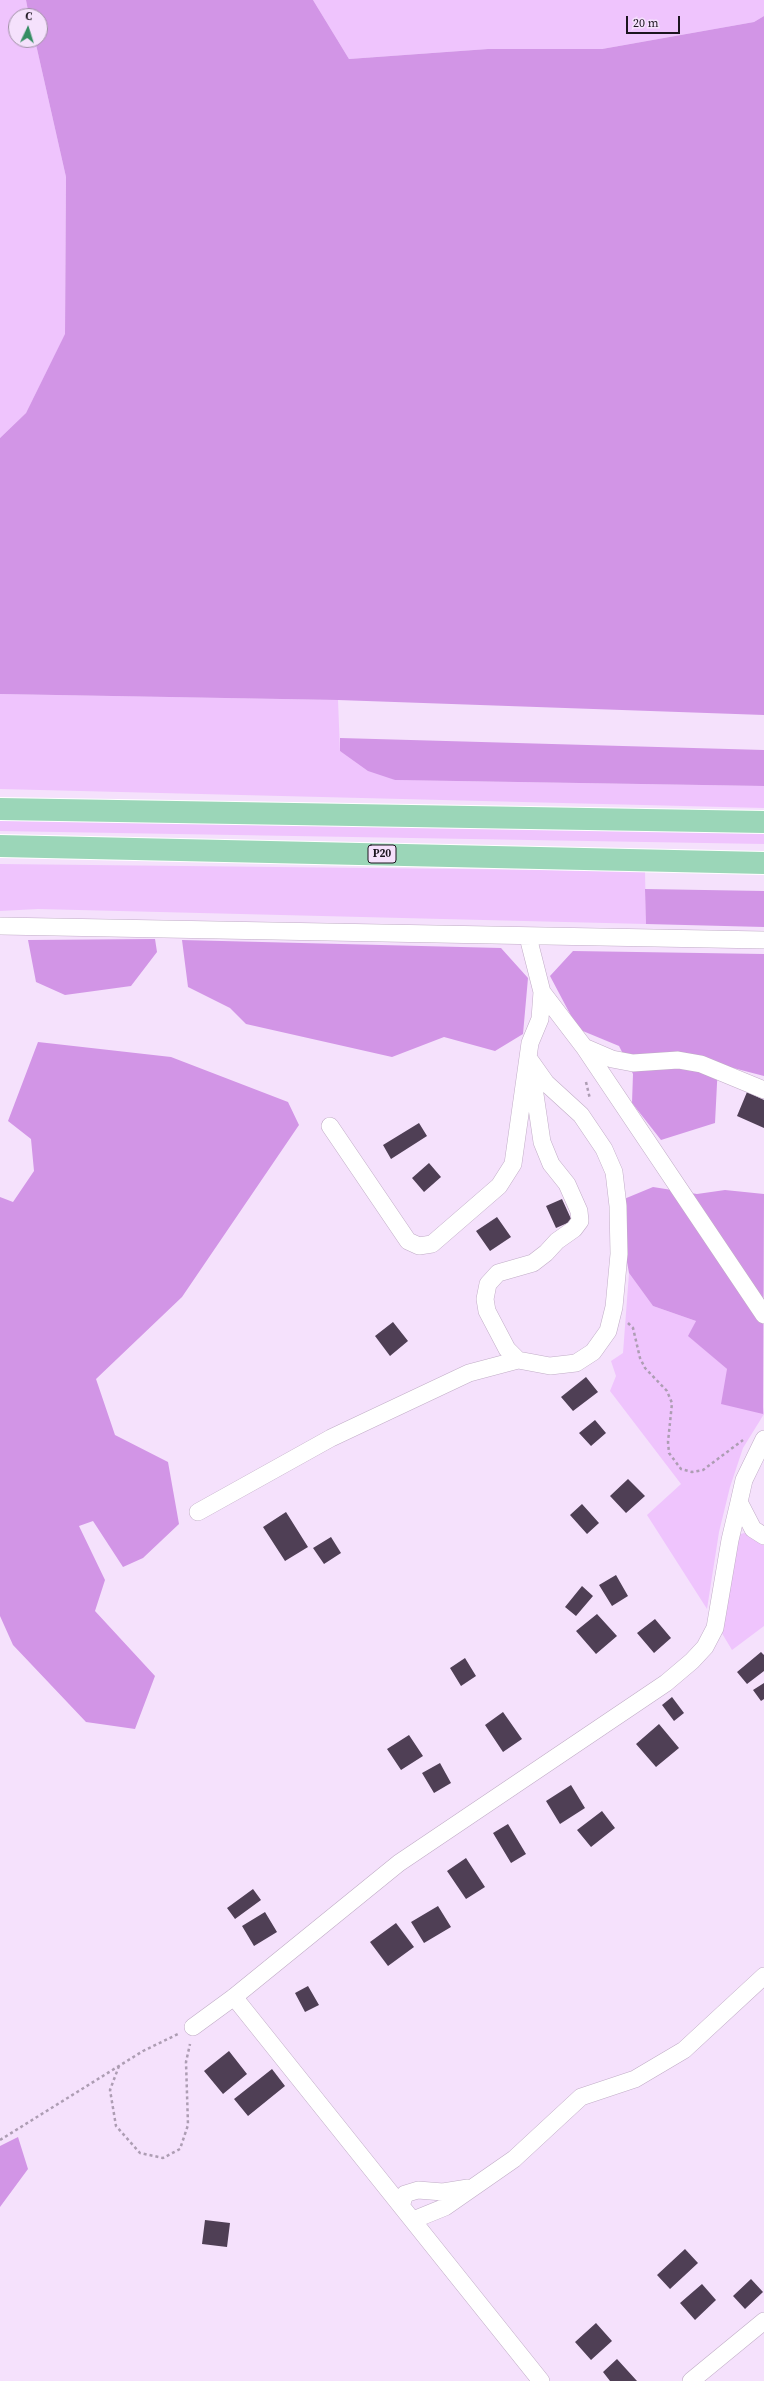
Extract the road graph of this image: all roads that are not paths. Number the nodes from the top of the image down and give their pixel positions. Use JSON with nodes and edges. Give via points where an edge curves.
{"nodes":[{"id":1,"x":0,"y":809,"type":"edge"},
{"id":2,"x":764,"y":822,"type":"edge"},
{"id":3,"x":0,"y":846,"type":"edge"},
{"id":4,"x":764,"y":863,"type":"edge"},
{"id":5,"x":0,"y":926,"type":"edge"},
{"id":6,"x":528,"y":937,"type":"junction"},
{"id":7,"x":764,"y":940,"type":"edge"},
{"id":8,"x":542,"y":992,"type":"junction"},
{"id":9,"x":584,"y":1047,"type":"junction"},
{"id":10,"x":529,"y":1058,"type":"junction"},
{"id":11,"x":764,"y":1090,"type":"edge"},
{"id":12,"x":330,"y":1126,"type":"dead end"},
{"id":13,"x":764,"y":1315,"type":"edge"},
{"id":14,"x":518,"y":1360,"type":"junction"},
{"id":15,"x":764,"y":1439,"type":"edge"},
{"id":16,"x":739,"y":1502,"type":"junction"},
{"id":17,"x":198,"y":1512,"type":"dead end"},
{"id":18,"x":764,"y":1536,"type":"edge"},
{"id":19,"x":764,"y":1976,"type":"edge"},
{"id":20,"x":234,"y":1997,"type":"junction"},
{"id":21,"x":193,"y":2028,"type":"road end"},
{"id":22,"x":474,"y":2186,"type":"junction"},
{"id":23,"x":401,"y":2206,"type":"junction"},
{"id":24,"x":413,"y":2220,"type":"junction"},
{"id":25,"x":764,"y":2321,"type":"edge"},
{"id":26,"x":541,"y":2381,"type":"edge"},
{"id":27,"x":691,"y":2381,"type":"edge"}],
"edges":[{"from":1,"to":2,"type":"main road"},
{"from":3,"to":4,"type":"main road","number":"Р20"},
{"from":5,"to":6,"type":"street"},
{"from":6,"to":7,"type":"street"},
{"from":6,"to":8,"type":"street"},
{"from":8,"to":9,"type":"street"},
{"from":8,"to":10,"type":"street","via":[[540,1019],[530,1043]]},
{"from":9,"to":11,"type":"street","via":[[612,1059],[633,1063],[678,1060],[701,1064]]},
{"from":9,"to":13,"type":"street"},
{"from":10,"to":12,"type":"street","via":[[513,1164],[500,1186],[432,1244],[419,1246],[408,1241]]},
{"from":10,"to":14,"type":"street","via":[[542,1142],[551,1164],[567,1184],[580,1211],[580,1221],[533,1263],[498,1274],[488,1284],[485,1298],[487,1311],[507,1350]]},
{"from":10,"to":14,"type":"street","via":[[546,1083],[581,1115],[604,1149],[614,1172],[618,1254],[614,1307],[608,1331],[593,1352],[576,1363],[550,1366]]},
{"from":14,"to":17,"type":"street","via":[[470,1373],[331,1438]]},
{"from":15,"to":16,"type":"street","via":[[744,1480]]},
{"from":16,"to":18,"type":"street","via":[[753,1529]]},
{"from":16,"to":20,"type":"street","via":[[715,1628],[705,1646],[692,1661],[666,1683],[399,1863]]},
{"from":19,"to":22,"type":"street","via":[[684,2050],[634,2080],[582,2097],[514,2159]]},
{"from":20,"to":21,"type":"street"},
{"from":20,"to":23,"type":"street"},
{"from":22,"to":23,"type":"street","via":[[443,2192],[418,2190],[405,2194]]},
{"from":22,"to":24,"type":"street","via":[[445,2207]]},
{"from":23,"to":24,"type":"street"},
{"from":24,"to":26,"type":"street"},
{"from":25,"to":27,"type":"street"}]}
